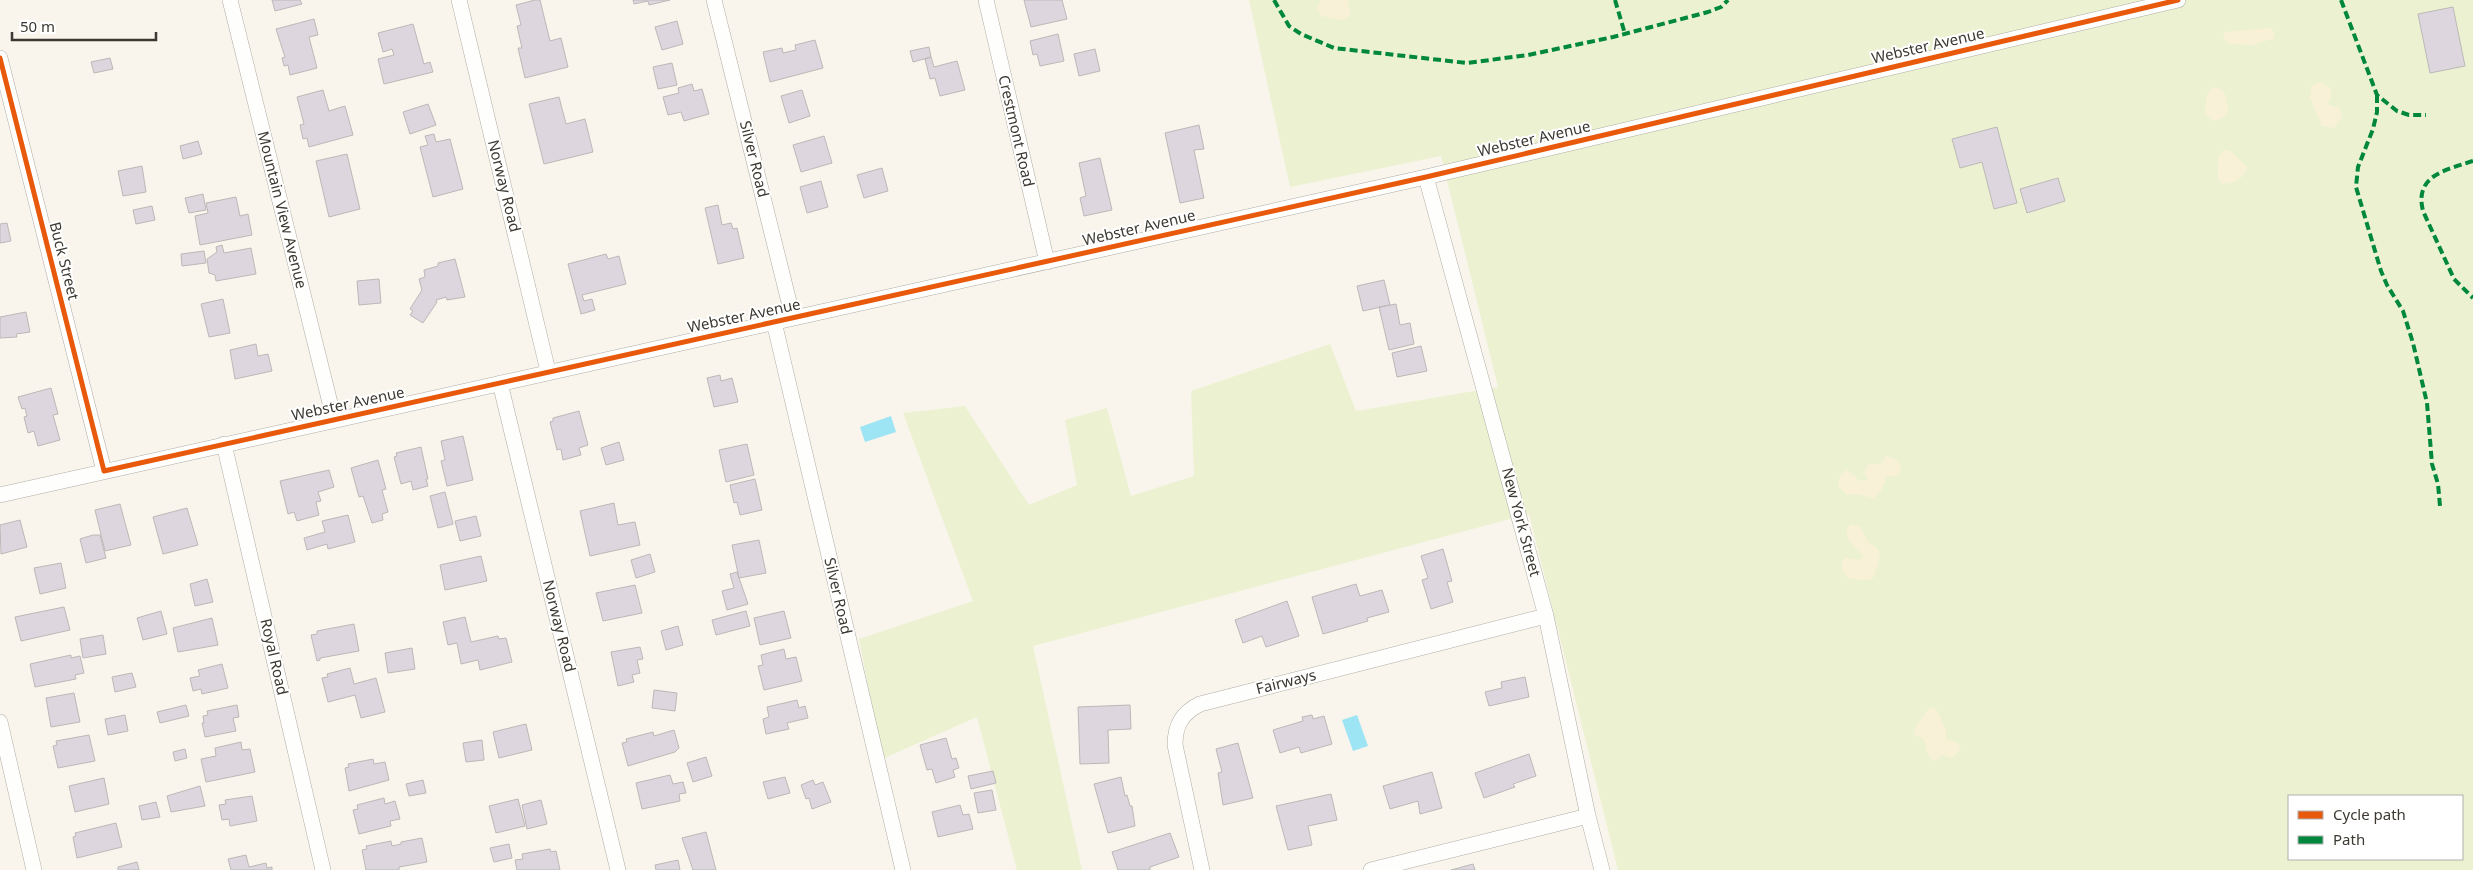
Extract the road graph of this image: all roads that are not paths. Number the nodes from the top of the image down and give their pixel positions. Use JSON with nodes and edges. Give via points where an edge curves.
{"nodes":[{"id":1,"x":230,"y":0,"type":"edge"},
{"id":2,"x":459,"y":0,"type":"edge"},
{"id":3,"x":714,"y":0,"type":"edge"},
{"id":4,"x":986,"y":0,"type":"edge"},
{"id":5,"x":2178,"y":0,"type":"edge"},
{"id":6,"x":0,"y":58,"type":"edge"},
{"id":7,"x":1426,"y":177,"type":"junction"},
{"id":8,"x":1047,"y":262,"type":"junction"},
{"id":9,"x":793,"y":318,"type":"junction"},
{"id":10,"x":774,"y":322,"type":"junction"},
{"id":11,"x":548,"y":371,"type":"junction"},
{"id":12,"x":500,"y":383,"type":"junction"},
{"id":13,"x":334,"y":419,"type":"junction"},
{"id":14,"x":224,"y":444,"type":"junction"},
{"id":15,"x":104,"y":471,"type":"junction"},
{"id":16,"x":0,"y":495,"type":"edge"},
{"id":17,"x":1546,"y":616,"type":"junction"},
{"id":18,"x":0,"y":722,"type":"edge"},
{"id":19,"x":1588,"y":816,"type":"junction"},
{"id":20,"x":34,"y":870,"type":"edge"},
{"id":21,"x":323,"y":870,"type":"edge"},
{"id":22,"x":618,"y":870,"type":"edge"},
{"id":23,"x":903,"y":870,"type":"edge"},
{"id":24,"x":1202,"y":870,"type":"edge"},
{"id":25,"x":1371,"y":870,"type":"edge"},
{"id":26,"x":1602,"y":870,"type":"edge"}],
"edges":[{"from":1,"to":13,"type":"street","name":"Mountain View Avenue"},
{"from":2,"to":11,"type":"street","name":"Norway Road"},
{"from":3,"to":9,"type":"street","name":"Silver Road"},
{"from":4,"to":8,"type":"street","name":"Crestmont Road"},
{"from":5,"to":7,"type":"street","name":"Webster Avenue"},
{"from":6,"to":15,"type":"street","name":"Buck Street"},
{"from":7,"to":8,"type":"street","name":"Webster Avenue"},
{"from":7,"to":17,"type":"street","name":"New York Street"},
{"from":8,"to":9,"type":"street","name":"Webster Avenue"},
{"from":9,"to":10,"type":"street","name":"Webster Avenue"},
{"from":10,"to":11,"type":"street","name":"Webster Avenue"},
{"from":10,"to":23,"type":"street","name":"Silver Road"},
{"from":11,"to":12,"type":"street","name":"Webster Avenue"},
{"from":12,"to":13,"type":"street","name":"Webster Avenue"},
{"from":12,"to":22,"type":"street","name":"Norway Road"},
{"from":13,"to":14,"type":"street","name":"Webster Avenue"},
{"from":14,"to":15,"type":"street","name":"Webster Avenue"},
{"from":14,"to":21,"type":"street","name":"Royal Road"},
{"from":15,"to":16,"type":"street","name":"Webster Avenue"},
{"from":17,"to":19,"type":"street","name":"New York Street"},
{"from":17,"to":24,"type":"street","name":"Fairways","via":[[1190,709],[1180,719],[1175,745]]},
{"from":18,"to":20,"type":"street"},
{"from":19,"to":25,"type":"street"},
{"from":19,"to":26,"type":"street","name":"New York Street"}]}
